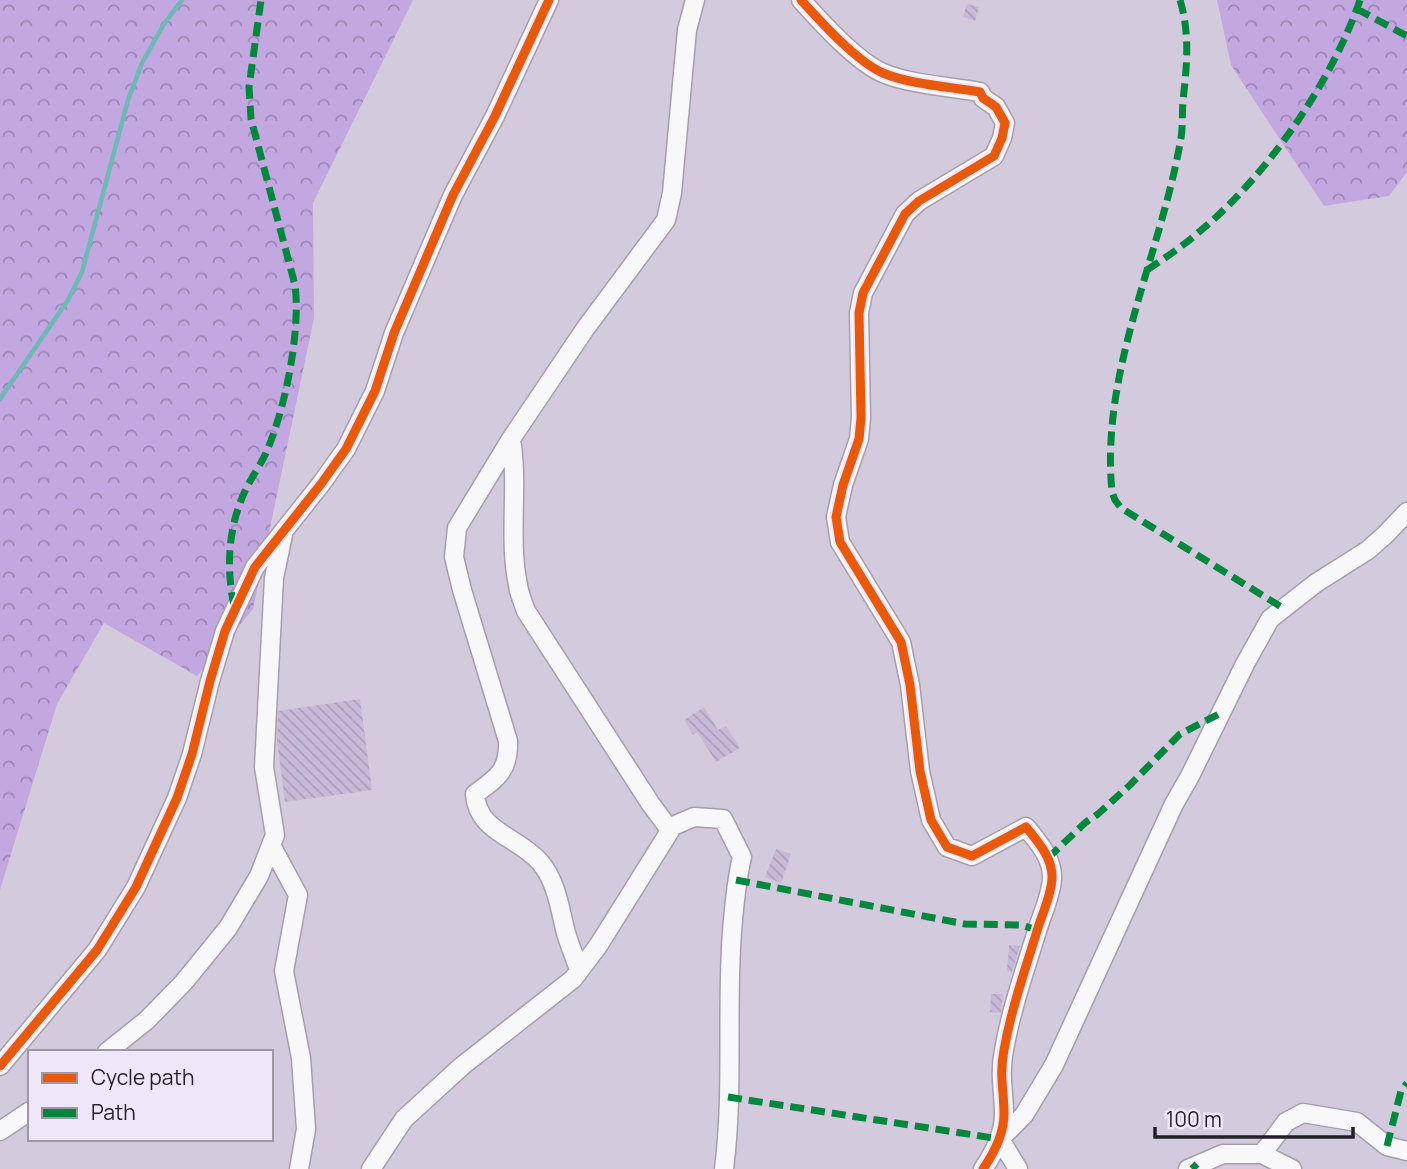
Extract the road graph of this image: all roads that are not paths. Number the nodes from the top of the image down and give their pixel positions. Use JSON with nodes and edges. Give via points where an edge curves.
{"nodes":[{"id":1,"x":549,"y":0,"type":"edge"},
{"id":2,"x":695,"y":0,"type":"edge"},
{"id":3,"x":801,"y":0,"type":"edge"},
{"id":4,"x":511,"y":439,"type":"junction"},
{"id":5,"x":1407,"y":512,"type":"edge"},
{"id":6,"x":285,"y":528,"type":"junction"},
{"id":7,"x":670,"y":830,"type":"junction"},
{"id":8,"x":271,"y":845,"type":"junction"},
{"id":9,"x":579,"y":970,"type":"junction"},
{"id":10,"x":110,"y":1050,"type":"edge"},
{"id":11,"x":0,"y":1066,"type":"edge"},
{"id":12,"x":28,"y":1112,"type":"edge"},
{"id":13,"x":0,"y":1131,"type":"edge"},
{"id":14,"x":1000,"y":1139,"type":"junction"},
{"id":15,"x":1407,"y":1151,"type":"edge"},
{"id":16,"x":1262,"y":1154,"type":"junction"},
{"id":17,"x":299,"y":1169,"type":"edge"},
{"id":18,"x":371,"y":1169,"type":"edge"},
{"id":19,"x":724,"y":1169,"type":"edge"},
{"id":20,"x":983,"y":1169,"type":"edge"},
{"id":21,"x":1018,"y":1169,"type":"edge"},
{"id":22,"x":1188,"y":1169,"type":"edge"},
{"id":23,"x":1292,"y":1169,"type":"edge"}],
"edges":[{"from":1,"to":6,"type":"street","via":[[453,195],[394,333],[375,391],[346,449]]},
{"from":2,"to":4,"type":"street","via":[[687,30],[666,220]]},
{"from":3,"to":14,"type":"street","via":[[870,66],[921,83],[980,92],[1005,122],[994,156],[905,214],[863,293],[859,439],[836,517],[840,542],[901,642],[920,771],[931,820],[947,847],[972,856],[1026,827],[1048,858],[1052,877],[1048,895],[1004,1045]]},
{"from":4,"to":7,"type":"street","via":[[515,565],[526,611]]},
{"from":4,"to":9,"type":"street","via":[[457,528],[454,557],[508,741],[503,770],[475,794],[475,805],[489,826],[542,863]]},
{"from":5,"to":14,"type":"street","via":[[1368,550],[1270,619],[1174,804],[1054,1065],[1024,1115]]},
{"from":6,"to":8,"type":"street","via":[[274,578],[264,767],[275,835]]},
{"from":6,"to":11,"type":"street","via":[[255,567],[225,631],[177,798],[136,887],[97,950]]},
{"from":7,"to":9,"type":"street"},
{"from":7,"to":19,"type":"street","via":[[694,817],[723,820],[742,857],[730,965]]},
{"from":8,"to":10,"type":"street","via":[[259,876],[228,928],[184,982]]},
{"from":8,"to":17,"type":"street","via":[[298,895],[284,971],[301,1058],[306,1129]]},
{"from":9,"to":18,"type":"street","via":[[404,1119]]},
{"from":12,"to":13,"type":"street"},
{"from":14,"to":20,"type":"street"},
{"from":14,"to":21,"type":"street"},
{"from":15,"to":16,"type":"street","via":[[1387,1146],[1357,1122],[1303,1113],[1286,1122]]},
{"from":16,"to":22,"type":"street","via":[[1223,1154]]},
{"from":16,"to":23,"type":"street"}]}
